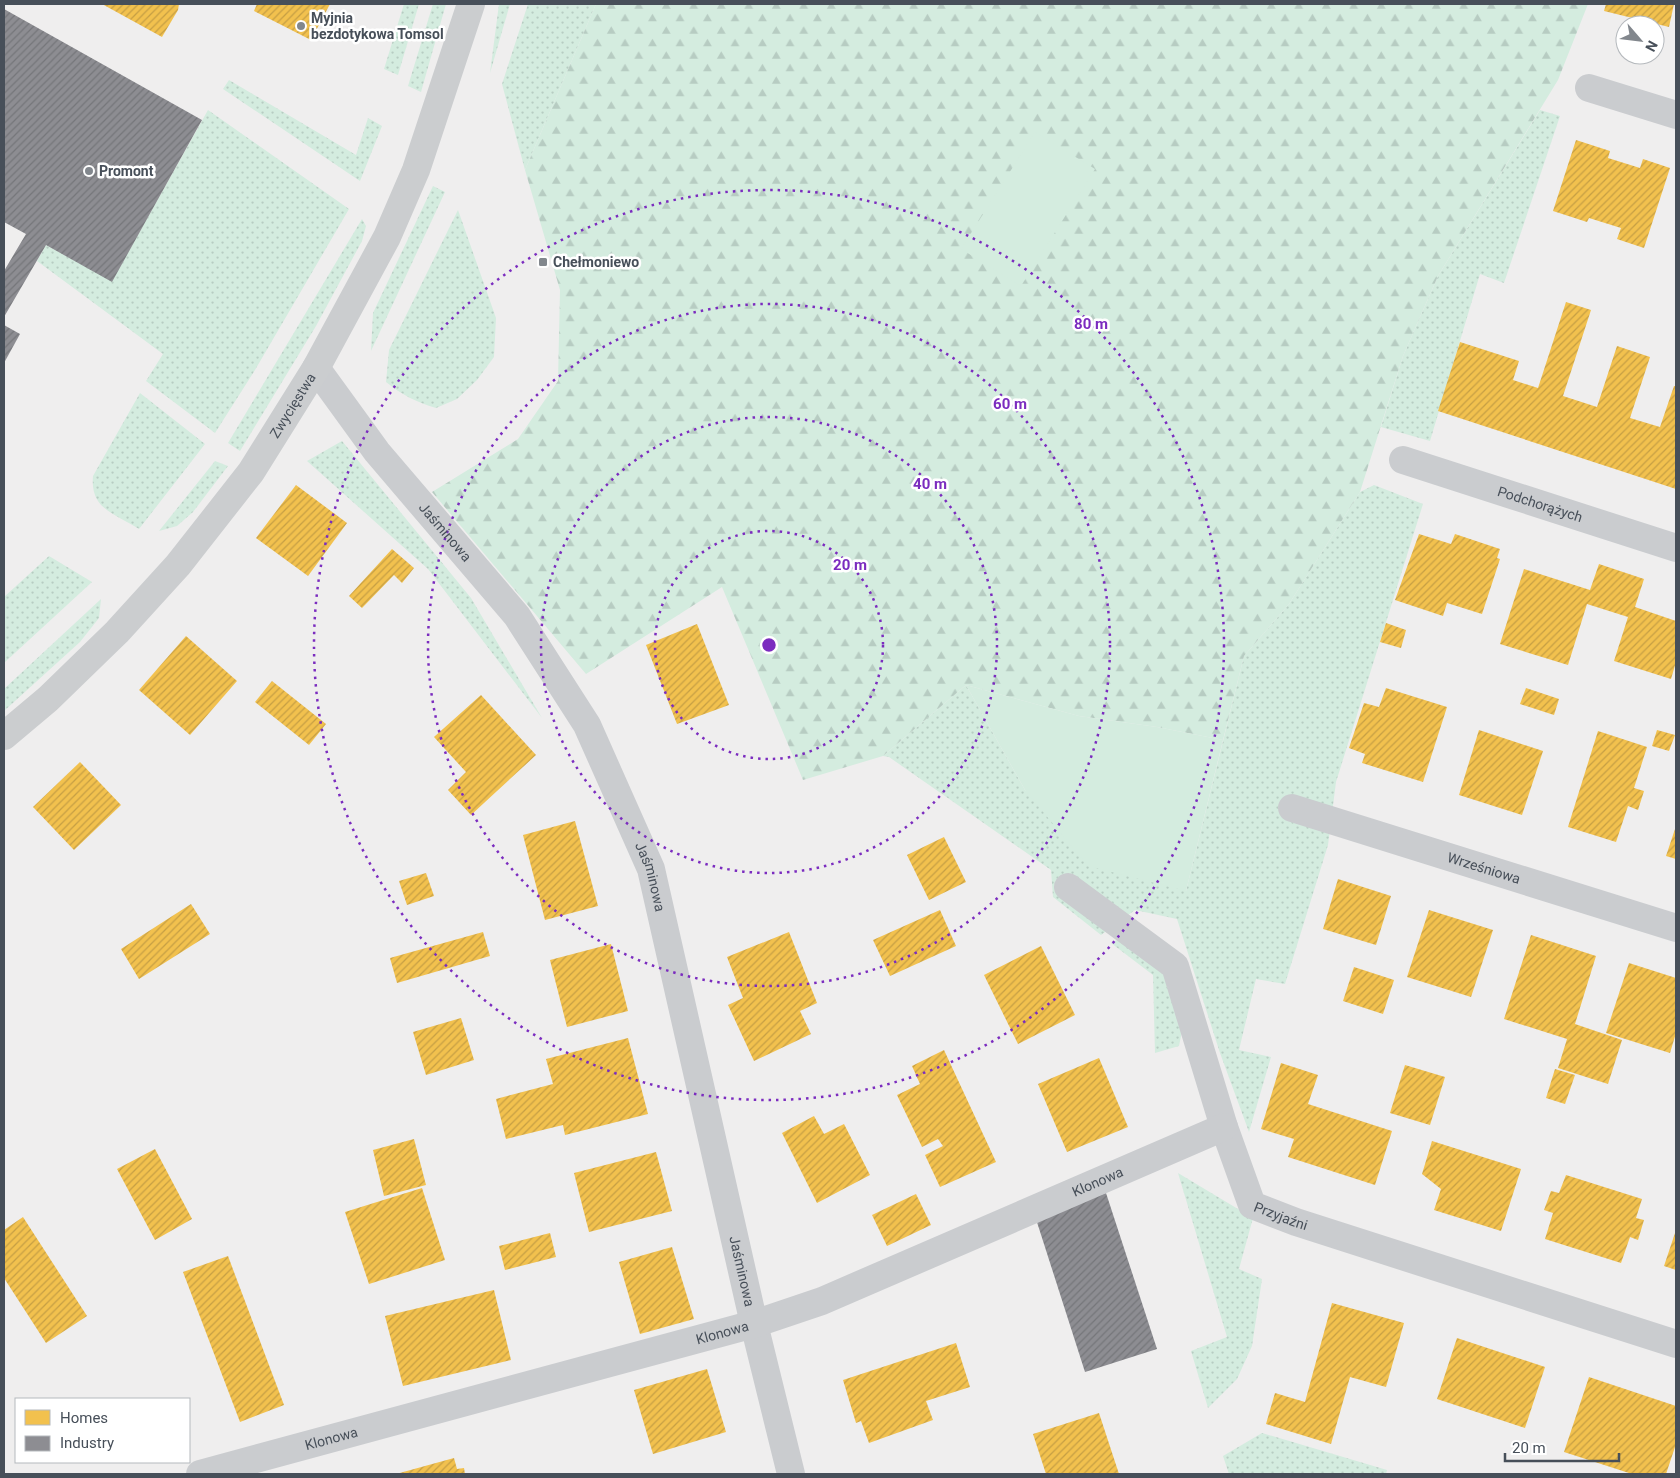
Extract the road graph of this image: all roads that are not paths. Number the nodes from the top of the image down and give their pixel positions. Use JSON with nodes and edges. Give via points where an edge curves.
{"nodes":[{"id":1,"x":471,"y":4,"type":"edge"},
{"id":2,"x":1589,"y":88,"type":"dead end"},
{"id":3,"x":1676,"y":115,"type":"edge"},
{"id":4,"x":316,"y":368,"type":"junction"},
{"id":5,"x":1402,"y":460,"type":"dead end"},
{"id":6,"x":1676,"y":548,"type":"edge"},
{"id":7,"x":4,"y":736,"type":"edge"},
{"id":8,"x":1292,"y":808,"type":"dead end"},
{"id":9,"x":1068,"y":887,"type":"dead end"},
{"id":10,"x":1676,"y":928,"type":"edge"},
{"id":11,"x":1224,"y":1127,"type":"junction"},
{"id":12,"x":754,"y":1324,"type":"junction"},
{"id":13,"x":1676,"y":1344,"type":"edge"},
{"id":14,"x":200,"y":1474,"type":"edge"},
{"id":15,"x":791,"y":1474,"type":"edge"}],
"edges":[{"from":1,"to":4,"type":"main road","name":"Zwycięstwa","via":[[416,170],[387,237]]},
{"from":2,"to":3,"type":"street"},
{"from":4,"to":7,"type":"main road","name":"Zwycięstwa","via":[[251,472],[178,565],[48,700]]},
{"from":4,"to":12,"type":"street","name":"Jaśminowa","via":[[377,452],[517,616],[587,725],[652,869]]},
{"from":5,"to":6,"type":"street","name":"Podchorążych"},
{"from":8,"to":10,"type":"street","name":"Wrześniowa"},
{"from":9,"to":11,"type":"street","name":"Przyjaźni","via":[[1175,966]]},
{"from":11,"to":12,"type":"street","name":"Klonowa","via":[[822,1301]]},
{"from":11,"to":13,"type":"street","name":"Przyjaźni","via":[[1252,1205]]},
{"from":12,"to":14,"type":"street","name":"Klonowa"},
{"from":12,"to":15,"type":"street","name":"Jaśminowa"}]}
